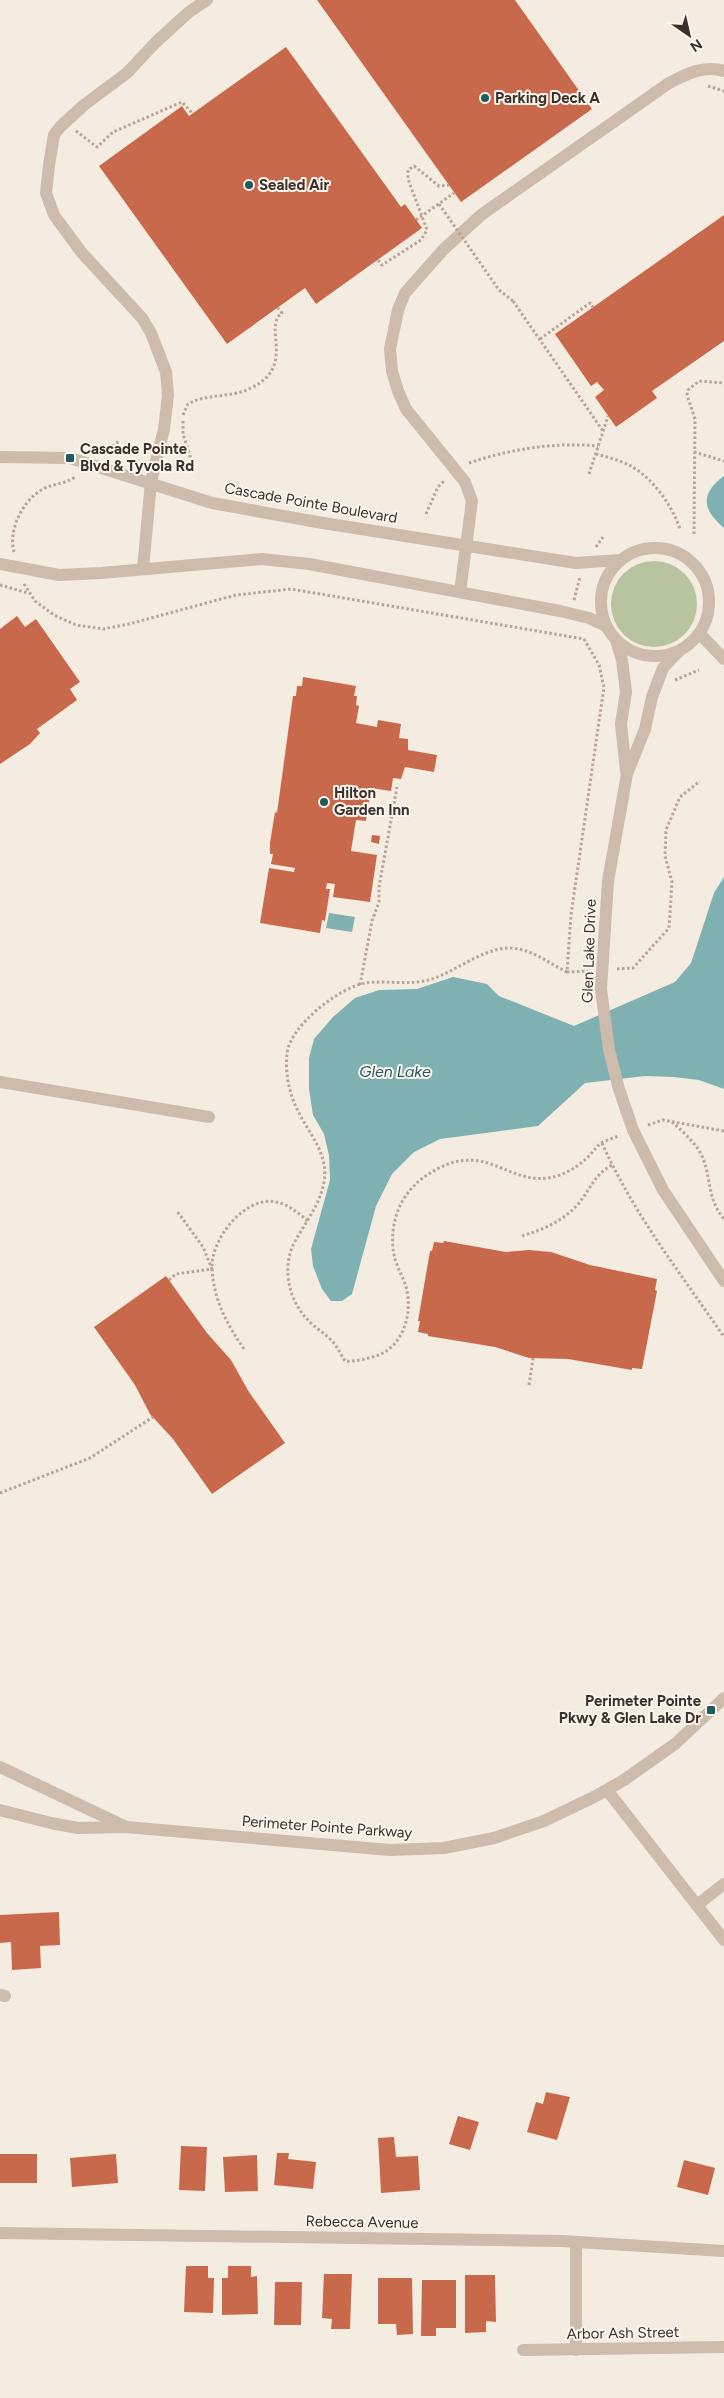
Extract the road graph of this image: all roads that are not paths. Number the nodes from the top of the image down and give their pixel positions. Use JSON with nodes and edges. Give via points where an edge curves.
{"nodes":[{"id":1,"x":207,"y":0,"type":"edge"},
{"id":2,"x":724,"y":71,"type":"edge"},
{"id":3,"x":0,"y":457,"type":"edge"},
{"id":4,"x":151,"y":482,"type":"junction"},
{"id":5,"x":467,"y":546,"type":"junction"},
{"id":6,"x":620,"y":560,"type":"junction"},
{"id":7,"x":0,"y":564,"type":"edge"},
{"id":8,"x":143,"y":569,"type":"junction"},
{"id":9,"x":460,"y":592,"type":"junction"},
{"id":10,"x":606,"y":626,"type":"junction"},
{"id":11,"x":700,"y":633,"type":"junction"},
{"id":12,"x":616,"y":640,"type":"junction"},
{"id":13,"x":679,"y":651,"type":"junction"},
{"id":14,"x":724,"y":659,"type":"edge"},
{"id":15,"x":627,"y":774,"type":"junction"},
{"id":16,"x":0,"y":1082,"type":"edge"},
{"id":17,"x":208,"y":1116,"type":"dead end"},
{"id":18,"x":724,"y":1280,"type":"edge"},
{"id":19,"x":724,"y":1698,"type":"edge"},
{"id":20,"x":0,"y":1767,"type":"edge"},
{"id":21,"x":607,"y":1790,"type":"junction"},
{"id":22,"x":0,"y":1810,"type":"edge"},
{"id":23,"x":126,"y":1827,"type":"junction"},
{"id":24,"x":724,"y":1884,"type":"edge"},
{"id":25,"x":697,"y":1905,"type":"junction"},
{"id":26,"x":724,"y":1940,"type":"edge"},
{"id":27,"x":0,"y":2233,"type":"edge"},
{"id":28,"x":576,"y":2242,"type":"junction"},
{"id":29,"x":724,"y":2251,"type":"edge"},
{"id":30,"x":724,"y":2347,"type":"edge"},
{"id":31,"x":524,"y":2350,"type":"dead end"},
{"id":32,"x":576,"y":2350,"type":"junction"}],
"edges":[{"from":1,"to":4,"type":"street","via":[[189,12],[126,73],[54,134],[46,193],[54,215],[82,253],[142,318],[166,372],[168,395],[164,429]]},
{"from":2,"to":5,"type":"street","via":[[694,71],[669,83],[481,215],[443,250],[405,293],[392,331],[392,371],[406,409],[465,482],[472,501]]},
{"from":3,"to":4,"type":"street","name":"Cascade Pointe Boulevard","via":[[70,458]]},
{"from":4,"to":5,"type":"street","name":"Cascade Pointe Boulevard","via":[[212,503]]},
{"from":4,"to":8,"type":"street"},
{"from":5,"to":6,"type":"street","name":"Cascade Pointe Boulevard","via":[[576,563]]},
{"from":5,"to":9,"type":"street"},
{"from":6,"to":10,"type":"street","via":[[608,574],[602,592],[601,609]]},
{"from":6,"to":11,"type":"street","via":[[637,551],[656,548],[674,551],[691,560],[703,575],[709,593],[709,612]]},
{"from":7,"to":8,"type":"street","via":[[59,575]]},
{"from":8,"to":9,"type":"street","via":[[262,559],[309,564]]},
{"from":9,"to":10,"type":"street","via":[[560,611]]},
{"from":10,"to":12,"type":"street"},
{"from":11,"to":13,"type":"street"},
{"from":11,"to":14,"type":"street"},
{"from":12,"to":13,"type":"street","via":[[629,650],[646,656],[663,656]]},
{"from":12,"to":15,"type":"street","name":"Glen Lake Drive","via":[[626,692],[621,724]]},
{"from":13,"to":15,"type":"street","name":"Glen Lake Drive","via":[[662,668],[645,728]]},
{"from":15,"to":18,"type":"street","name":"Glen Lake Drive","via":[[608,881],[601,989],[611,1058],[633,1129],[663,1190]]},
{"from":16,"to":17,"type":"street"},
{"from":19,"to":21,"type":"street","name":"Perimeter Pointe Parkway","via":[[675,1744]]},
{"from":20,"to":23,"type":"street","name":"Perimeter Pointe Parkway"},
{"from":21,"to":23,"type":"street","name":"Perimeter Pointe Parkway","via":[[544,1821],[494,1838],[444,1848],[390,1850]]},
{"from":21,"to":25,"type":"street"},
{"from":22,"to":23,"type":"street","name":"Perimeter Pointe Parkway","via":[[78,1828]]},
{"from":24,"to":25,"type":"street"},
{"from":25,"to":26,"type":"street"},
{"from":27,"to":28,"type":"street","name":"Rebecca Avenue"},
{"from":28,"to":29,"type":"street","name":"Rebecca Avenue"},
{"from":28,"to":32,"type":"street"},
{"from":30,"to":32,"type":"street","name":"Arbor Ash Street"},
{"from":31,"to":32,"type":"street","name":"Arbor Ash Street"}]}
